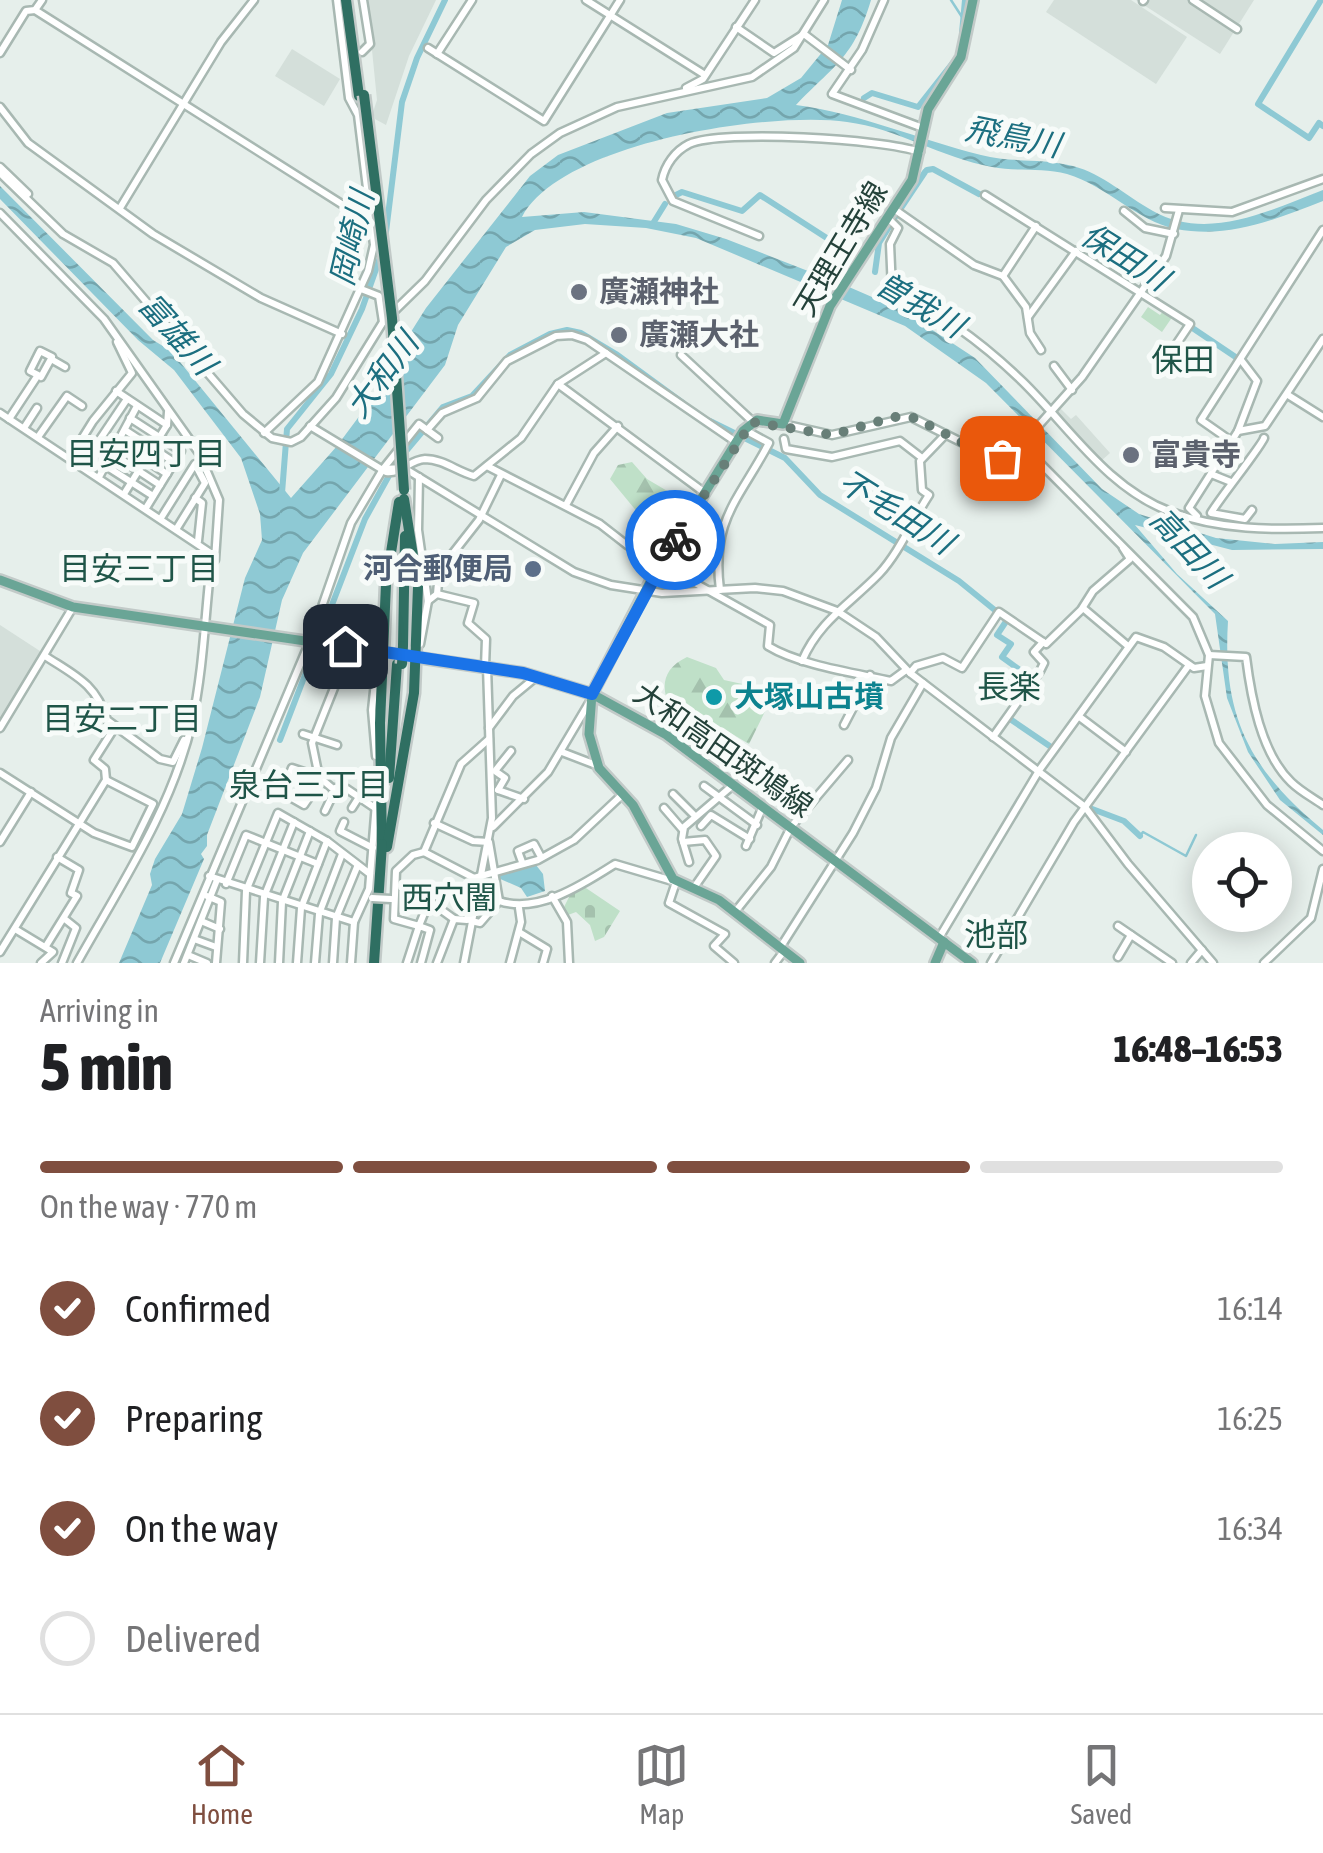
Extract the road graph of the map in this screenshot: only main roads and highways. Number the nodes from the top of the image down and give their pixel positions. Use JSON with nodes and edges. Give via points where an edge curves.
{"nodes":[{"id":1,"x":349,"y":0,"type":"edge"},
{"id":2,"x":973,"y":0,"type":"edge"},
{"id":3,"x":401,"y":495,"type":"junction"},
{"id":4,"x":0,"y":580,"type":"edge"},
{"id":5,"x":381,"y":652,"type":"junction"},
{"id":6,"x":416,"y":657,"type":"junction"},
{"id":7,"x":590,"y":698,"type":"junction"},
{"id":8,"x":381,"y":848,"type":"junction"},
{"id":9,"x":941,"y":940,"type":"junction"},
{"id":10,"x":376,"y":963,"type":"edge"},
{"id":11,"x":800,"y":963,"type":"edge"},
{"id":12,"x":935,"y":963,"type":"edge"},
{"id":13,"x":972,"y":963,"type":"edge"}],
"edges":[{"from":1,"to":3,"type":"highway","bridge":true},
{"from":2,"to":7,"type":"main road","name":"天理王寺線","via":[[961,57],[934,97],[912,180],[830,306],[783,424],[742,433],[660,564]]},
{"from":3,"to":5,"type":"highway"},
{"from":3,"to":6,"type":"highway","via":[[418,587]]},
{"from":3,"to":8,"type":"highway","bridge":true,"via":[[400,664]]},
{"from":4,"to":5,"type":"main road","name":"大和高田斑鳩線","via":[[73,607]]},
{"from":5,"to":6,"type":"main road","name":"大和高田斑鳩線"},
{"from":5,"to":8,"type":"highway"},
{"from":6,"to":7,"type":"main road","name":"大和高田斑鳩線","via":[[538,676]]},
{"from":6,"to":8,"type":"highway","via":[[413,712]]},
{"from":7,"to":9,"type":"main road","name":"大和高田斑鳩線","via":[[665,734]]},
{"from":7,"to":11,"type":"main road","via":[[596,764],[623,794],[676,882],[735,912]]},
{"from":8,"to":10,"type":"highway"},
{"from":9,"to":12,"type":"main road"},
{"from":9,"to":13,"type":"main road","name":"大和高田斑鳩線"}]}
